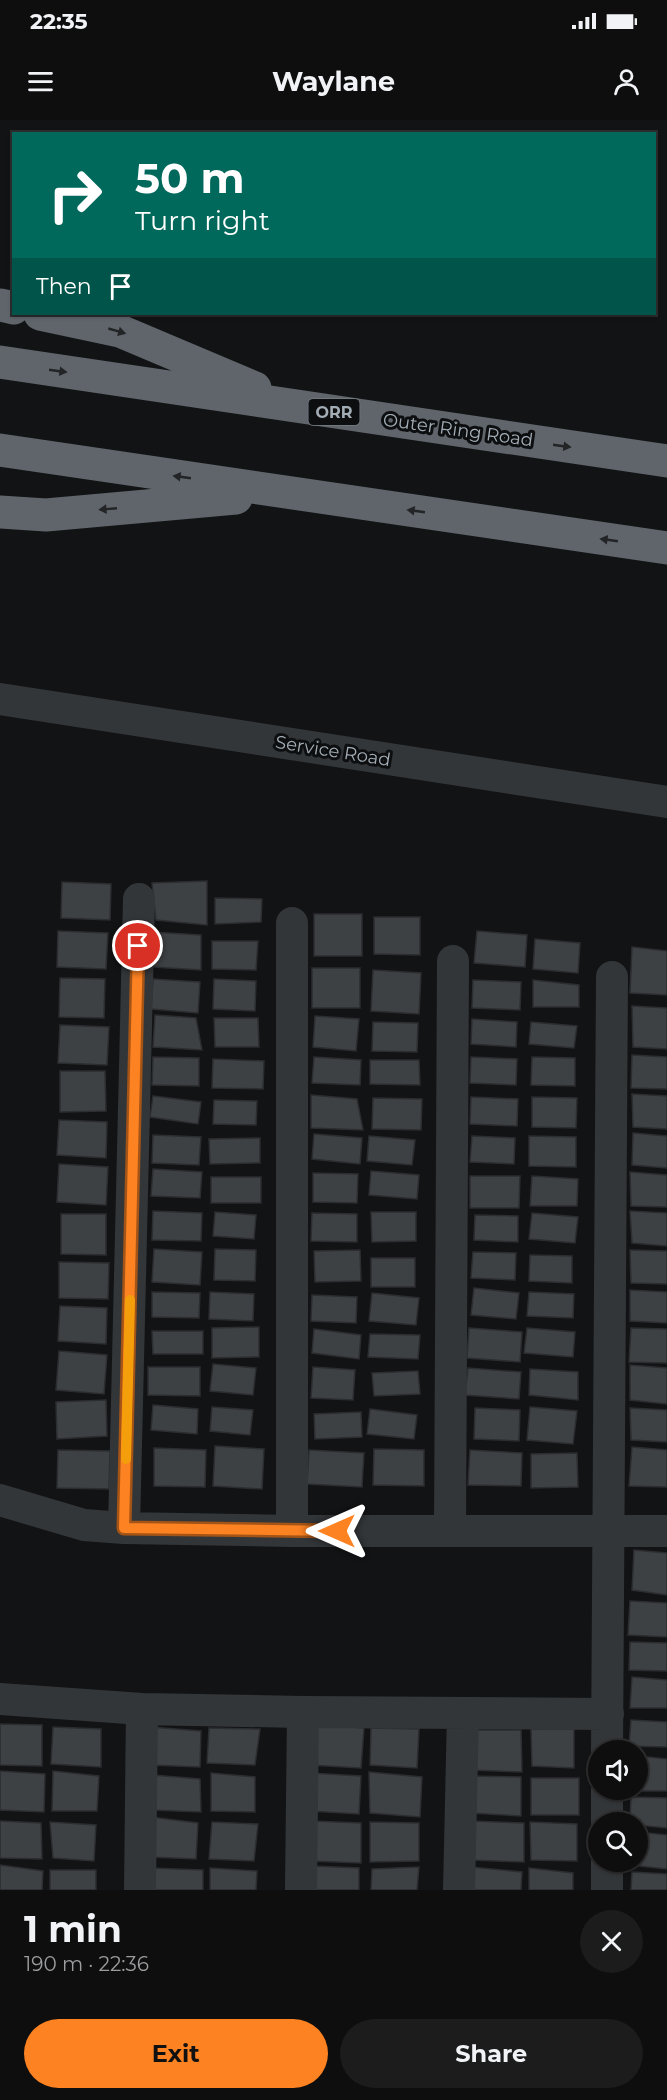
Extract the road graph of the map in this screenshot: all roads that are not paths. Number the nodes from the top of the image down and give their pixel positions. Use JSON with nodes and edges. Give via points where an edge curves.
{"nodes":[{"id":1,"x":45,"y":315,"type":"edge"},
{"id":2,"x":0,"y":362,"type":"edge"},
{"id":3,"x":298,"y":406,"type":"junction"},
{"id":4,"x":0,"y":450,"type":"edge"},
{"id":5,"x":667,"y":461,"type":"edge"},
{"id":6,"x":292,"y":493,"type":"junction"},
{"id":7,"x":0,"y":512,"type":"edge"},
{"id":8,"x":667,"y":548,"type":"edge"},
{"id":9,"x":0,"y":699,"type":"edge"},
{"id":10,"x":667,"y":802,"type":"edge"},
{"id":11,"x":139,"y":899,"type":"dead end"},
{"id":12,"x":292,"y":923,"type":"dead end"},
{"id":13,"x":453,"y":962,"type":"dead end"},
{"id":14,"x":612,"y":977,"type":"dead end"},
{"id":15,"x":0,"y":1500,"type":"edge"},
{"id":16,"x":124,"y":1528,"type":"junction"},
{"id":17,"x":292,"y":1531,"type":"junction"},
{"id":18,"x":450,"y":1531,"type":"junction"},
{"id":19,"x":609,"y":1531,"type":"junction"},
{"id":20,"x":667,"y":1531,"type":"edge"},
{"id":21,"x":0,"y":1699,"type":"edge"},
{"id":22,"x":142,"y":1709,"type":"junction"},
{"id":23,"x":303,"y":1712,"type":"junction"},
{"id":24,"x":463,"y":1713,"type":"junction"},
{"id":25,"x":608,"y":1714,"type":"junction"},
{"id":26,"x":607,"y":1740,"type":"edge"},
{"id":27,"x":607,"y":1872,"type":"edge"},
{"id":28,"x":140,"y":1890,"type":"edge"},
{"id":29,"x":301,"y":1890,"type":"edge"},
{"id":30,"x":459,"y":1890,"type":"edge"},
{"id":31,"x":607,"y":1890,"type":"edge"}],
"edges":[{"from":1,"to":3,"type":"highway","one_way":true,"via":[[120,331]]},
{"from":2,"to":3,"type":"highway","name":"Outer Ring Road","number":"ORR","one_way":true},
{"from":3,"to":5,"type":"highway","name":"Outer Ring Road","number":"ORR","one_way":true},
{"from":6,"to":4,"type":"highway","one_way":true},
{"from":6,"to":7,"type":"highway","one_way":true,"via":[[46,515]]},
{"from":8,"to":6,"type":"highway","one_way":true},
{"from":9,"to":10,"type":"street","name":"Service Road"},
{"from":11,"to":16,"type":"street"},
{"from":12,"to":17,"type":"street"},
{"from":13,"to":18,"type":"street"},
{"from":14,"to":19,"type":"street"},
{"from":15,"to":16,"type":"street","via":[[84,1525]]},
{"from":16,"to":17,"type":"street"},
{"from":17,"to":18,"type":"street"},
{"from":18,"to":19,"type":"street"},
{"from":19,"to":20,"type":"street"},
{"from":19,"to":25,"type":"street"},
{"from":21,"to":22,"type":"street"},
{"from":22,"to":23,"type":"street"},
{"from":22,"to":28,"type":"street"},
{"from":23,"to":24,"type":"street"},
{"from":23,"to":29,"type":"street"},
{"from":24,"to":25,"type":"street"},
{"from":24,"to":30,"type":"street"},
{"from":25,"to":26,"type":"street"},
{"from":27,"to":31,"type":"street"}]}
